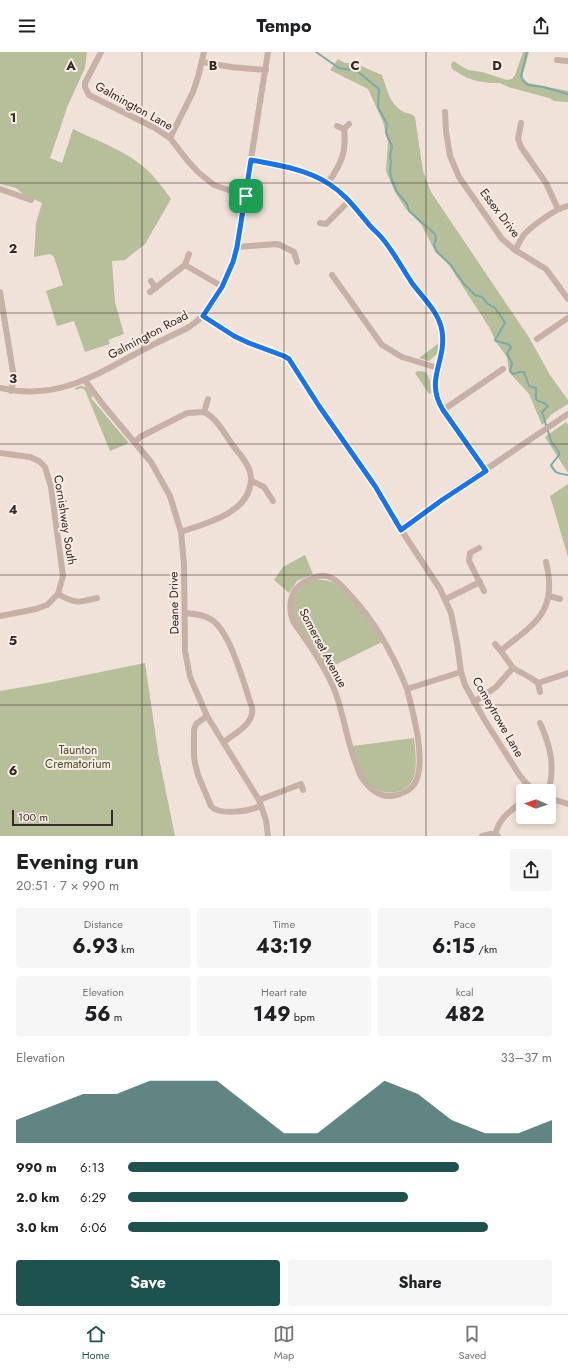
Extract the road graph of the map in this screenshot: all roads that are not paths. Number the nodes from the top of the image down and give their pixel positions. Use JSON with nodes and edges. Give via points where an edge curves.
{"nodes":[{"id":1,"x":101,"y":52,"type":"edge"},
{"id":2,"x":204,"y":52,"type":"edge"},
{"id":3,"x":268,"y":52,"type":"edge"},
{"id":4,"x":557,"y":60,"type":"dead end"},
{"id":5,"x":568,"y":61,"type":"edge"},
{"id":6,"x":202,"y":62,"type":"junction"},
{"id":7,"x":266,"y":70,"type":"junction"},
{"id":8,"x":445,"y":112,"type":"dead end"},
{"id":9,"x":521,"y":123,"type":"dead end"},
{"id":10,"x":349,"y":124,"type":"dead end"},
{"id":11,"x":337,"y":126,"type":"dead end"},
{"id":12,"x":344,"y":129,"type":"junction"},
{"id":13,"x":170,"y":138,"type":"junction"},
{"id":14,"x":251,"y":160,"type":"junction"},
{"id":15,"x":328,"y":183,"type":"junction"},
{"id":16,"x":0,"y":189,"type":"edge"},
{"id":17,"x":246,"y":196,"type":"junction"},
{"id":18,"x":23,"y":198,"type":"junction"},
{"id":19,"x":31,"y":200,"type":"dead end"},
{"id":20,"x":349,"y":201,"type":"junction"},
{"id":21,"x":20,"y":205,"type":"dead end"},
{"id":22,"x":568,"y":206,"type":"edge"},
{"id":23,"x":558,"y":209,"type":"junction"},
{"id":24,"x":324,"y":225,"type":"dead end"},
{"id":25,"x":237,"y":247,"type":"junction"},
{"id":26,"x":515,"y":250,"type":"junction"},
{"id":27,"x":189,"y":254,"type":"dead end"},
{"id":28,"x":297,"y":262,"type":"dead end"},
{"id":29,"x":185,"y":264,"type":"junction"},
{"id":30,"x":332,"y":275,"type":"dead end"},
{"id":31,"x":151,"y":281,"type":"dead end"},
{"id":32,"x":222,"y":287,"type":"junction"},
{"id":33,"x":156,"y":288,"type":"junction"},
{"id":34,"x":0,"y":292,"type":"edge"},
{"id":35,"x":150,"y":292,"type":"dead end"},
{"id":36,"x":568,"y":298,"type":"edge"},
{"id":37,"x":203,"y":316,"type":"junction"},
{"id":38,"x":568,"y":318,"type":"edge"},
{"id":39,"x":543,"y":327,"type":"dead end"},
{"id":40,"x":546,"y":333,"type":"junction"},
{"id":41,"x":537,"y":339,"type":"dead end"},
{"id":42,"x":438,"y":368,"type":"junction"},
{"id":43,"x":499,"y":370,"type":"dead end"},
{"id":44,"x":86,"y":379,"type":"junction"},
{"id":45,"x":0,"y":388,"type":"edge"},
{"id":46,"x":11,"y":391,"type":"junction"},
{"id":47,"x":208,"y":399,"type":"dead end"},
{"id":48,"x":443,"y":410,"type":"junction"},
{"id":49,"x":204,"y":412,"type":"junction"},
{"id":50,"x":568,"y":414,"type":"edge"},
{"id":51,"x":135,"y":442,"type":"junction"},
{"id":52,"x":0,"y":453,"type":"edge"},
{"id":53,"x":486,"y":471,"type":"junction"},
{"id":54,"x":252,"y":481,"type":"junction"},
{"id":55,"x":273,"y":501,"type":"dead end"},
{"id":56,"x":401,"y":530,"type":"junction"},
{"id":57,"x":181,"y":532,"type":"junction"},
{"id":58,"x":478,"y":548,"type":"dead end"},
{"id":59,"x":546,"y":562,"type":"dead end"},
{"id":60,"x":480,"y":582,"type":"junction"},
{"id":61,"x":484,"y":591,"type":"dead end"},
{"id":62,"x":58,"y":594,"type":"junction"},
{"id":63,"x":549,"y":596,"type":"junction"},
{"id":64,"x":97,"y":598,"type":"dead end"},
{"id":65,"x":446,"y":599,"type":"junction"},
{"id":66,"x":560,"y":599,"type":"dead end"},
{"id":67,"x":185,"y":613,"type":"junction"},
{"id":68,"x":0,"y":616,"type":"edge"},
{"id":69,"x":495,"y":644,"type":"dead end"},
{"id":70,"x":501,"y":651,"type":"junction"},
{"id":71,"x":513,"y":668,"type":"junction"},
{"id":72,"x":461,"y":672,"type":"junction"},
{"id":73,"x":568,"y":673,"type":"edge"},
{"id":74,"x":538,"y":683,"type":"junction"},
{"id":75,"x":407,"y":689,"type":"junction"},
{"id":76,"x":540,"y":692,"type":"dead end"},
{"id":77,"x":474,"y":702,"type":"junction"},
{"id":78,"x":207,"y":716,"type":"junction"},
{"id":79,"x":540,"y":723,"type":"dead end"},
{"id":80,"x":548,"y":741,"type":"junction"},
{"id":81,"x":224,"y":742,"type":"junction"},
{"id":82,"x":540,"y":744,"type":"dead end"},
{"id":83,"x":298,"y":777,"type":"dead end"},
{"id":84,"x":301,"y":784,"type":"junction"},
{"id":85,"x":527,"y":784,"type":"edge"},
{"id":86,"x":550,"y":784,"type":"edge"},
{"id":87,"x":303,"y":790,"type":"dead end"},
{"id":88,"x":556,"y":800,"type":"edge"},
{"id":89,"x":260,"y":803,"type":"junction"},
{"id":90,"x":568,"y":804,"type":"edge"},
{"id":91,"x":516,"y":806,"type":"edge"},
{"id":92,"x":497,"y":835,"type":"edge"},
{"id":93,"x":268,"y":836,"type":"edge"},
{"id":94,"x":482,"y":836,"type":"edge"}],
"edges":[{"from":1,"to":13,"type":"street","name":"Galmington Lane","via":[[85,84],[86,91],[92,98],[136,117]]},
{"from":2,"to":6,"type":"street"},
{"from":3,"to":7,"type":"street","name":"Galmington Road"},
{"from":4,"to":5,"type":"street"},
{"from":6,"to":7,"type":"street"},
{"from":6,"to":13,"type":"street","via":[[193,92]]},
{"from":7,"to":14,"type":"street","name":"Galmington Road"},
{"from":8,"to":26,"type":"street","name":"Essex Drive","via":[[448,120],[450,156],[459,177],[502,239]]},
{"from":9,"to":23,"type":"street","via":[[518,139],[521,147],[546,183]]},
{"from":10,"to":12,"type":"street"},
{"from":11,"to":12,"type":"street"},
{"from":12,"to":15,"type":"street","via":[[345,151]]},
{"from":13,"to":17,"type":"street","name":"Galmington Lane","via":[[198,172],[214,185]]},
{"from":14,"to":15,"type":"street","via":[[294,169]]},
{"from":14,"to":17,"type":"street","name":"Galmington Road"},
{"from":15,"to":20,"type":"street"},
{"from":16,"to":18,"type":"street"},
{"from":17,"to":25,"type":"street","name":"Galmington Road"},
{"from":18,"to":19,"type":"street"},
{"from":18,"to":21,"type":"street"},
{"from":20,"to":24,"type":"street"},
{"from":20,"to":42,"type":"street","via":[[388,247],[438,317],[443,340]]},
{"from":22,"to":23,"type":"street"},
{"from":23,"to":26,"type":"street","via":[[524,235]]},
{"from":25,"to":28,"type":"street","via":[[280,245],[294,252]]},
{"from":25,"to":32,"type":"street","name":"Galmington Road"},
{"from":26,"to":36,"type":"street","name":"Essex Drive","via":[[546,269]]},
{"from":27,"to":29,"type":"street"},
{"from":29,"to":32,"type":"street"},
{"from":29,"to":33,"type":"street"},
{"from":30,"to":42,"type":"street","via":[[334,282],[382,345],[402,357]]},
{"from":31,"to":33,"type":"street"},
{"from":32,"to":37,"type":"street","name":"Galmington Road"},
{"from":33,"to":35,"type":"street"},
{"from":34,"to":46,"type":"street","via":[[14,378]]},
{"from":37,"to":44,"type":"street","name":"Galmington Road","via":[[189,327]]},
{"from":37,"to":56,"type":"street","name":"Comeytrowe Lane","via":[[234,336],[289,359],[375,486]]},
{"from":38,"to":40,"type":"street"},
{"from":39,"to":40,"type":"street"},
{"from":40,"to":41,"type":"street"},
{"from":42,"to":48,"type":"street","via":[[435,386],[438,402]]},
{"from":43,"to":48,"type":"street"},
{"from":44,"to":46,"type":"street","name":"Galmington Road","via":[[64,388],[47,391]]},
{"from":44,"to":51,"type":"street","name":"Deane Drive","via":[[104,406]]},
{"from":45,"to":46,"type":"street","name":"Galmington Road"},
{"from":47,"to":49,"type":"street"},
{"from":48,"to":53,"type":"street"},
{"from":49,"to":51,"type":"street","via":[[187,413]]},
{"from":49,"to":54,"type":"street","via":[[214,419],[244,460]]},
{"from":50,"to":53,"type":"street"},
{"from":51,"to":57,"type":"street","name":"Deane Drive","via":[[151,462],[170,496]]},
{"from":52,"to":62,"type":"street","name":"Cornishway South","via":[[30,457],[45,467],[51,487],[63,567]]},
{"from":53,"to":56,"type":"street"},
{"from":54,"to":55,"type":"street","via":[[264,487]]},
{"from":54,"to":57,"type":"street","via":[[238,508]]},
{"from":56,"to":65,"type":"street","name":"Comeytrowe Lane"},
{"from":57,"to":67,"type":"street","name":"Deane Drive"},
{"from":58,"to":60,"type":"street","via":[[470,553],[469,560]]},
{"from":59,"to":63,"type":"street","via":[[550,575]]},
{"from":60,"to":61,"type":"street"},
{"from":60,"to":65,"type":"street"},
{"from":62,"to":64,"type":"street","via":[[81,603]]},
{"from":62,"to":68,"type":"street","via":[[42,608]]},
{"from":63,"to":66,"type":"street"},
{"from":63,"to":70,"type":"street","via":[[539,618]]},
{"from":65,"to":72,"type":"street","name":"Comeytrowe Lane","via":[[454,627]]},
{"from":67,"to":78,"type":"street","name":"Deane Drive","via":[[185,651],[190,677]]},
{"from":67,"to":81,"type":"street","via":[[206,617],[224,634],[252,707],[250,720]]},
{"from":69,"to":70,"type":"street"},
{"from":70,"to":71,"type":"street"},
{"from":71,"to":74,"type":"street"},
{"from":71,"to":77,"type":"street","via":[[496,687]]},
{"from":72,"to":75,"type":"street"},
{"from":72,"to":77,"type":"street","name":"Comeytrowe Lane"},
{"from":73,"to":74,"type":"street"},
{"from":74,"to":76,"type":"street"},
{"from":75,"to":75,"type":"street","name":"Somerset Avenue","via":[[418,746],[419,773],[416,782],[408,790],[398,795],[378,794],[361,777],[336,694],[314,650],[293,621],[290,604],[297,589],[308,580],[325,576],[340,584],[359,604],[383,637]]},
{"from":77,"to":85,"type":"street","name":"Comeytrowe Lane"},
{"from":78,"to":81,"type":"street","name":"Deane Drive"},
{"from":78,"to":89,"type":"street","via":[[196,724],[194,730],[194,756],[198,776],[211,806],[214,810],[221,811],[253,809]]},
{"from":79,"to":80,"type":"street"},
{"from":80,"to":82,"type":"street"},
{"from":80,"to":86,"type":"street","via":[[552,763]]},
{"from":81,"to":89,"type":"street","name":"Deane Drive"},
{"from":83,"to":84,"type":"street"},
{"from":84,"to":87,"type":"street"},
{"from":84,"to":89,"type":"street"},
{"from":88,"to":90,"type":"street"},
{"from":89,"to":93,"type":"street","name":"Deane Drive"},
{"from":91,"to":92,"type":"street","via":[[501,820]]},
{"from":92,"to":94,"type":"street"}]}
